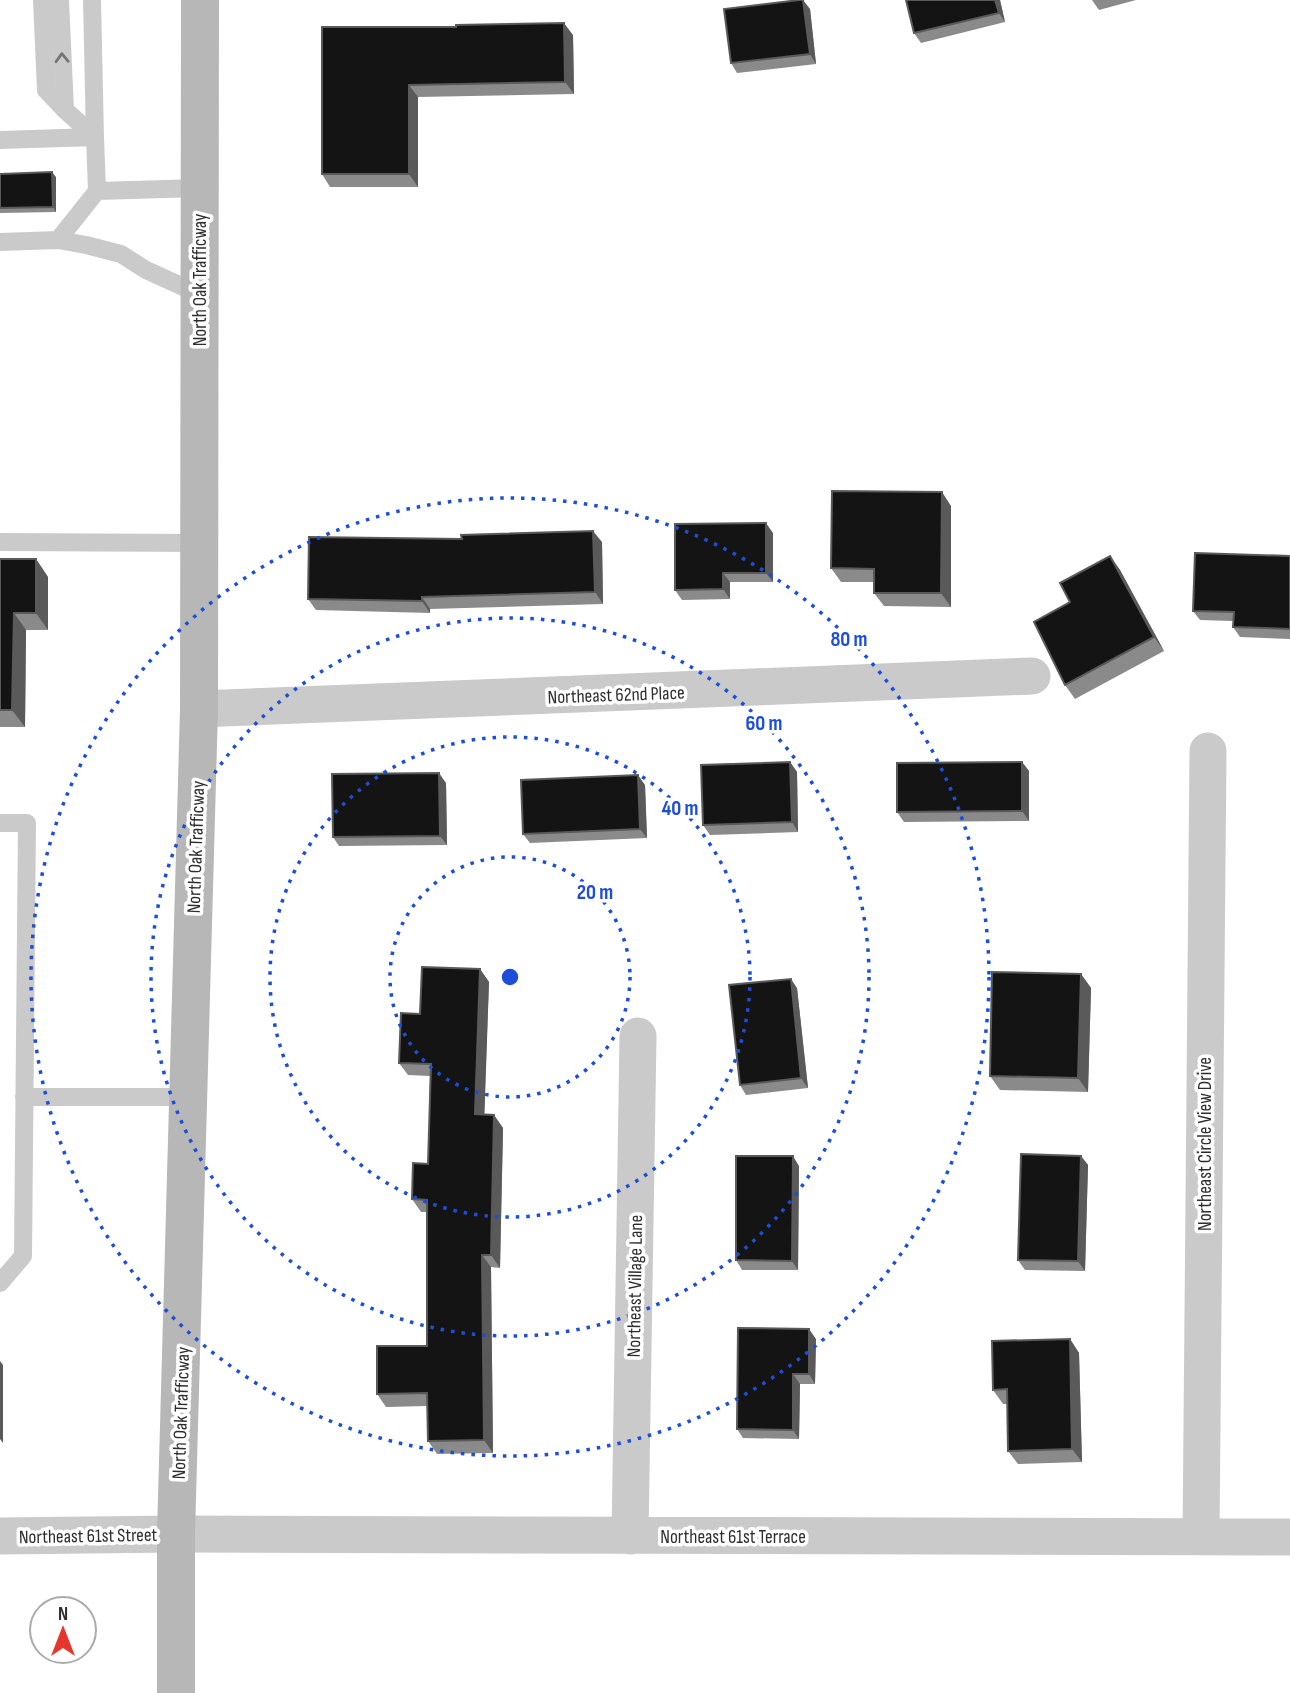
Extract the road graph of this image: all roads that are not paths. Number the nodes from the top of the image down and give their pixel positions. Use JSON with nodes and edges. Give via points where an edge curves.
{"nodes":[{"id":1,"x":42,"y":0,"type":"edge"},
{"id":2,"x":61,"y":0,"type":"edge"},
{"id":3,"x":92,"y":0,"type":"edge"},
{"id":4,"x":200,"y":0,"type":"edge"},
{"id":5,"x":65,"y":110,"type":"junction"},
{"id":6,"x":95,"y":137,"type":"junction"},
{"id":7,"x":0,"y":140,"type":"edge"},
{"id":8,"x":200,"y":188,"type":"junction"},
{"id":9,"x":97,"y":191,"type":"junction"},
{"id":10,"x":58,"y":240,"type":"junction"},
{"id":11,"x":0,"y":242,"type":"edge"},
{"id":12,"x":199,"y":294,"type":"junction"},
{"id":13,"x":0,"y":542,"type":"edge"},
{"id":14,"x":199,"y":543,"type":"junction"},
{"id":15,"x":1032,"y":676,"type":"dead end"},
{"id":16,"x":199,"y":709,"type":"junction"},
{"id":17,"x":1208,"y":751,"type":"dead end"},
{"id":18,"x":0,"y":823,"type":"edge"},
{"id":19,"x":638,"y":1036,"type":"dead end"},
{"id":20,"x":24,"y":1097,"type":"junction"},
{"id":21,"x":188,"y":1097,"type":"junction"},
{"id":22,"x":0,"y":1283,"type":"edge"},
{"id":23,"x":176,"y":1534,"type":"junction"},
{"id":24,"x":0,"y":1536,"type":"edge"},
{"id":25,"x":630,"y":1536,"type":"junction"},
{"id":26,"x":1201,"y":1537,"type":"junction"},
{"id":27,"x":1290,"y":1537,"type":"edge"},
{"id":28,"x":176,"y":1693,"type":"edge"}],
"edges":[{"from":1,"to":5,"type":"lane","via":[[46,90]]},
{"from":5,"to":2,"type":"lane","one_way":true},
{"from":3,"to":6,"type":"lane"},
{"from":4,"to":8,"type":"main road","name":"North Oak Trafficway"},
{"from":5,"to":6,"type":"lane"},
{"from":6,"to":7,"type":"lane"},
{"from":6,"to":9,"type":"lane"},
{"from":8,"to":9,"type":"lane"},
{"from":8,"to":12,"type":"main road","name":"North Oak Trafficway"},
{"from":9,"to":10,"type":"lane"},
{"from":10,"to":11,"type":"lane"},
{"from":10,"to":12,"type":"lane","via":[[121,254]]},
{"from":12,"to":14,"type":"main road","name":"North Oak Trafficway"},
{"from":13,"to":14,"type":"lane"},
{"from":14,"to":16,"type":"main road","name":"North Oak Trafficway"},
{"from":15,"to":16,"type":"street","name":"Northeast 62nd Place"},
{"from":16,"to":21,"type":"main road","name":"North Oak Trafficway"},
{"from":17,"to":26,"type":"street","name":"Northeast Circle View Drive"},
{"from":18,"to":20,"type":"lane","via":[[27,823]]},
{"from":19,"to":25,"type":"street","name":"Northeast Village Lane"},
{"from":20,"to":21,"type":"lane"},
{"from":20,"to":22,"type":"lane","via":[[23,1256]]},
{"from":21,"to":23,"type":"main road","name":"North Oak Trafficway"},
{"from":23,"to":24,"type":"street","name":"Northeast 61st Street"},
{"from":23,"to":25,"type":"street","name":"Northeast 61st Terrace"},
{"from":23,"to":28,"type":"main road","name":"North Oak Trafficway"},
{"from":25,"to":26,"type":"street","name":"Northeast 61st Terrace"},
{"from":26,"to":27,"type":"street","name":"Northeast 61st Terrace"}]}
